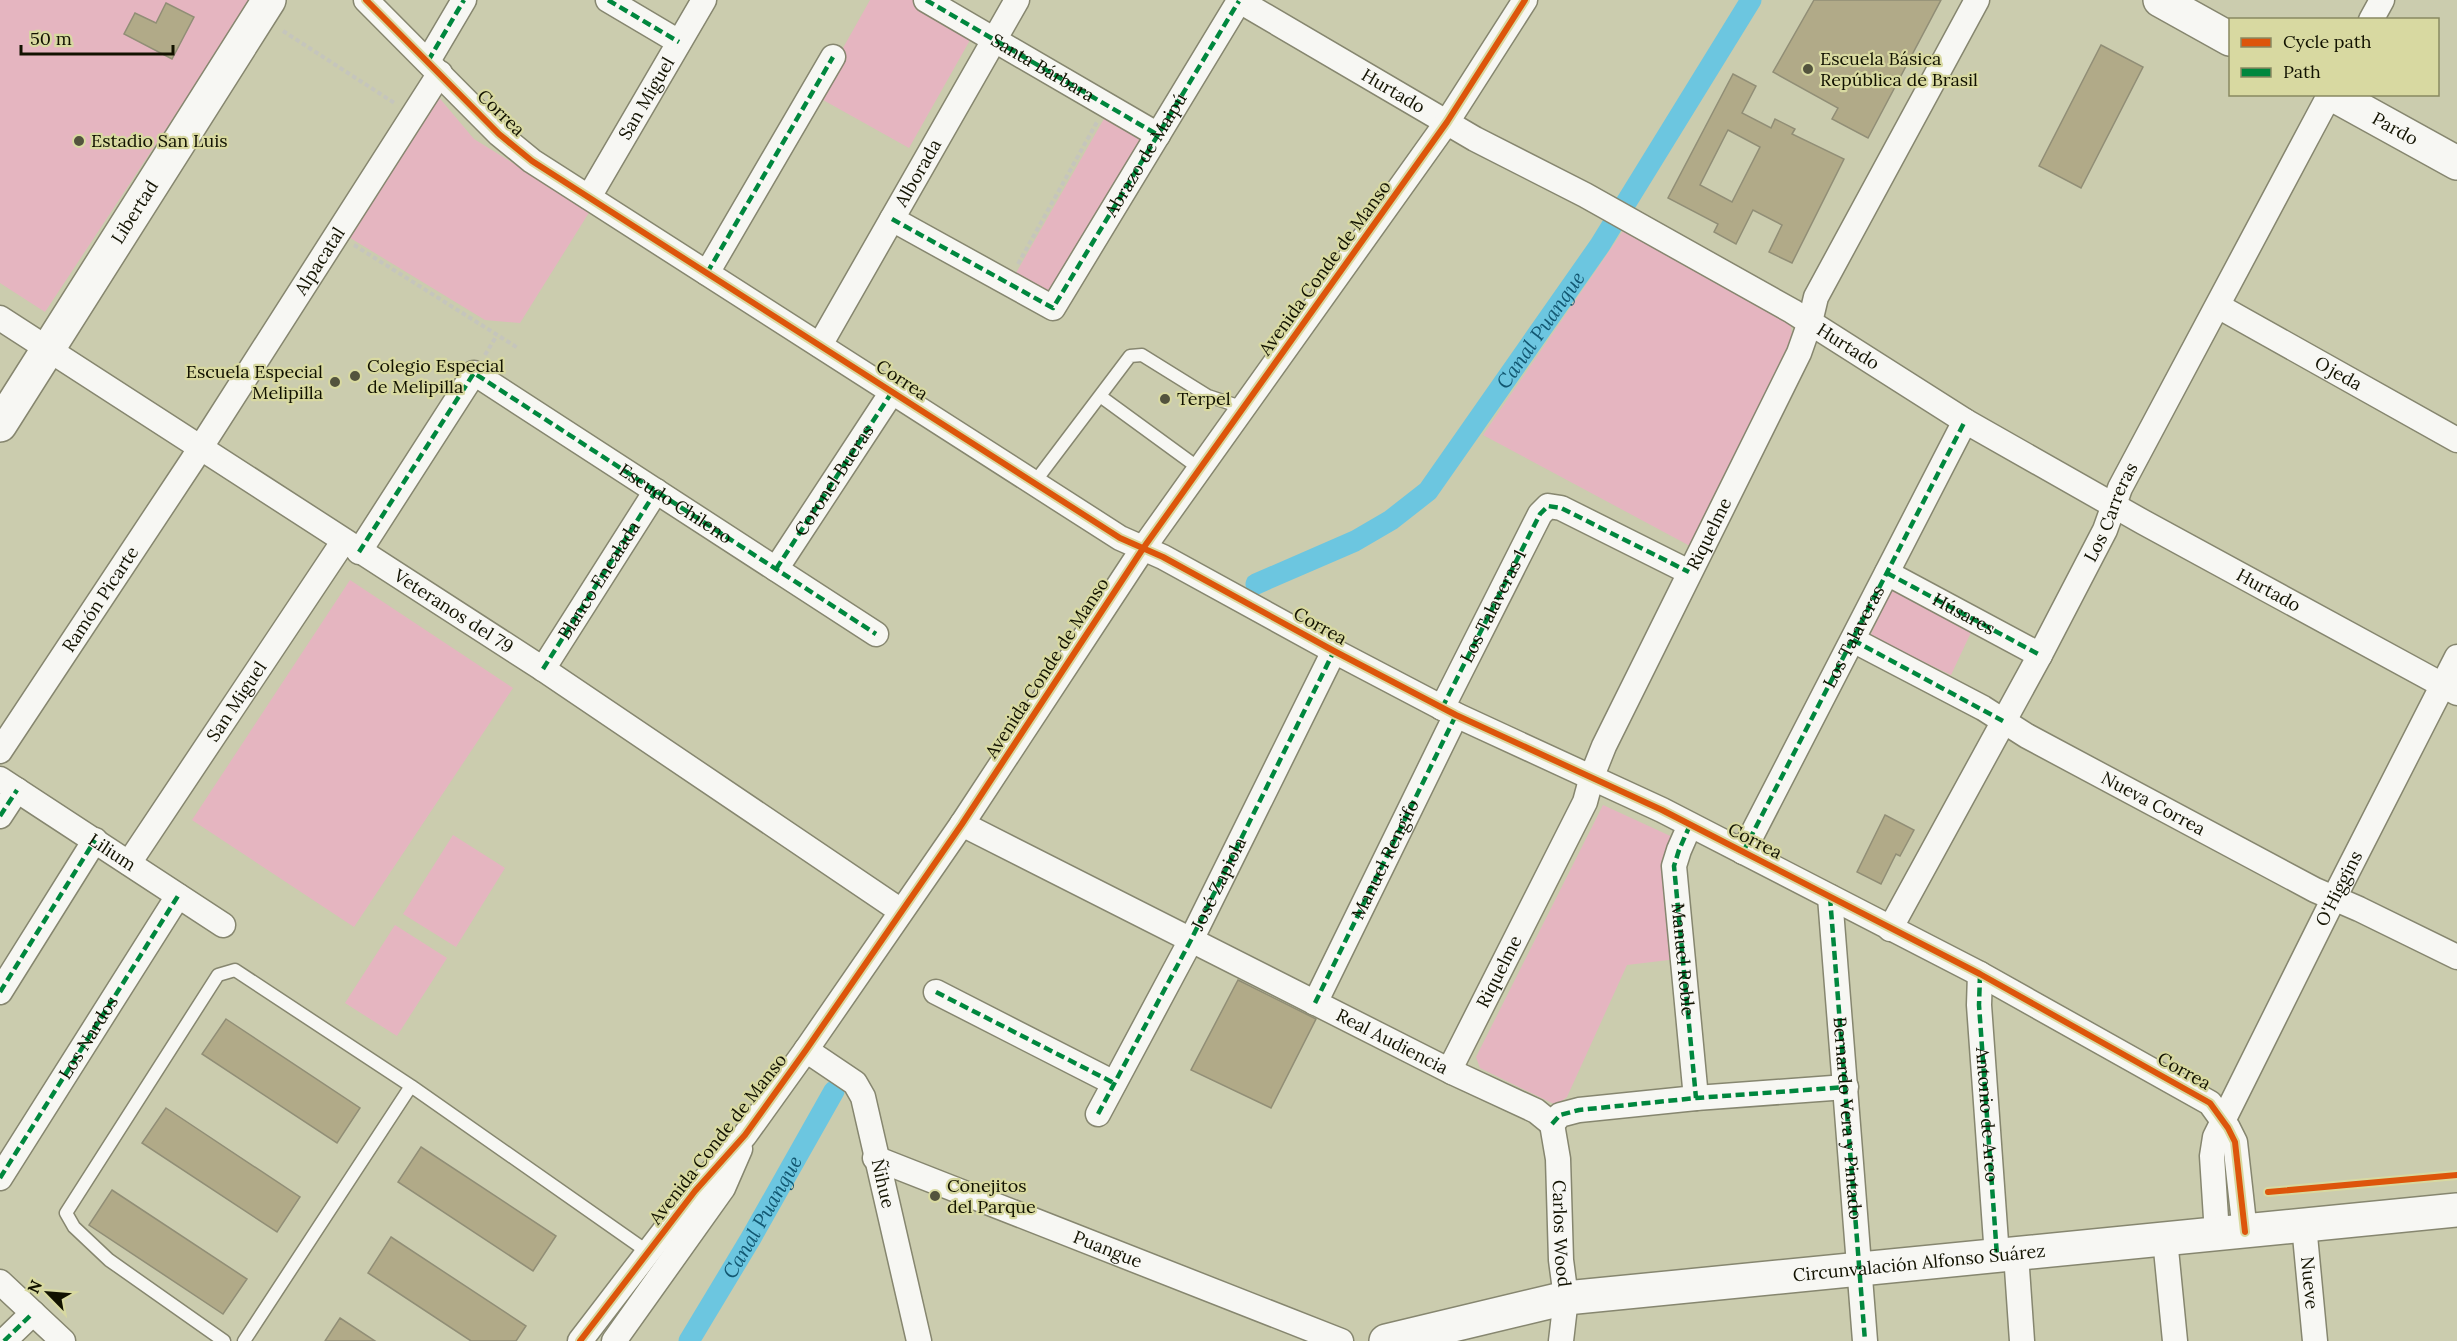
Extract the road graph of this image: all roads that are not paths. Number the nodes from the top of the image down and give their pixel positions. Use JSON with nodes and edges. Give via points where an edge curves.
{"nodes":[{"id":1,"x":269,"y":0,"type":"edge"},
{"id":2,"x":366,"y":0,"type":"edge"},
{"id":3,"x":464,"y":0,"type":"edge"},
{"id":4,"x":608,"y":0,"type":"edge"},
{"id":5,"x":704,"y":0,"type":"edge"},
{"id":6,"x":926,"y":0,"type":"edge"},
{"id":7,"x":1017,"y":0,"type":"edge"},
{"id":8,"x":1239,"y":0,"type":"edge"},
{"id":9,"x":1525,"y":0,"type":"edge"},
{"id":10,"x":1977,"y":0,"type":"edge"},
{"id":11,"x":2160,"y":0,"type":"edge"},
{"id":12,"x":2382,"y":0,"type":"edge"},
{"id":13,"x":2372,"y":18,"type":"edge"},
{"id":14,"x":2229,"y":38,"type":"edge"},
{"id":15,"x":994,"y":40,"type":"junction"},
{"id":16,"x":679,"y":42,"type":"junction"},
{"id":17,"x":833,"y":57,"type":"dead end"},
{"id":18,"x":434,"y":67,"type":"junction"},
{"id":19,"x":2330,"y":96,"type":"edge"},
{"id":20,"x":2335,"y":96,"type":"edge"},
{"id":21,"x":1447,"y":122,"type":"junction"},
{"id":22,"x":1158,"y":135,"type":"junction"},
{"id":23,"x":2457,"y":163,"type":"edge"},
{"id":24,"x":589,"y":197,"type":"junction"},
{"id":25,"x":892,"y":219,"type":"junction"},
{"id":26,"x":707,"y":273,"type":"junction"},
{"id":27,"x":2218,"y":306,"type":"junction"},
{"id":28,"x":0,"y":318,"type":"edge"},
{"id":29,"x":1810,"y":322,"type":"junction"},
{"id":30,"x":820,"y":345,"type":"junction"},
{"id":31,"x":48,"y":350,"type":"junction"},
{"id":32,"x":474,"y":373,"type":"joint"},
{"id":33,"x":892,"y":392,"type":"junction"},
{"id":34,"x":1100,"y":396,"type":"junction"},
{"id":35,"x":1244,"y":408,"type":"junction"},
{"id":36,"x":1965,"y":421,"type":"junction"},
{"id":37,"x":0,"y":425,"type":"edge"},
{"id":38,"x":2457,"y":440,"type":"edge"},
{"id":39,"x":200,"y":449,"type":"junction"},
{"id":40,"x":1200,"y":469,"type":"junction"},
{"id":41,"x":1034,"y":483,"type":"junction"},
{"id":42,"x":656,"y":491,"type":"junction"},
{"id":43,"x":2114,"y":506,"type":"junction"},
{"id":44,"x":351,"y":547,"type":"junction"},
{"id":45,"x":1144,"y":547,"type":"junction"},
{"id":46,"x":776,"y":569,"type":"junction"},
{"id":47,"x":1689,"y":572,"type":"junction"},
{"id":48,"x":1887,"y":573,"type":"junction"},
{"id":49,"x":876,"y":634,"type":"dead end"},
{"id":50,"x":1853,"y":640,"type":"junction"},
{"id":51,"x":1334,"y":651,"type":"junction"},
{"id":52,"x":2040,"y":655,"type":"junction"},
{"id":53,"x":2457,"y":657,"type":"edge"},
{"id":54,"x":543,"y":669,"type":"junction"},
{"id":55,"x":2450,"y":689,"type":"edge"},
{"id":56,"x":1449,"y":711,"type":"junction"},
{"id":57,"x":2003,"y":721,"type":"junction"},
{"id":58,"x":0,"y":751,"type":"edge"},
{"id":59,"x":1592,"y":776,"type":"junction"},
{"id":60,"x":8,"y":785,"type":"edge"},
{"id":61,"x":0,"y":816,"type":"edge"},
{"id":62,"x":962,"y":824,"type":"junction"},
{"id":63,"x":1690,"y":825,"type":"junction"},
{"id":64,"x":95,"y":840,"type":"junction"},
{"id":65,"x":1743,"y":852,"type":"junction"},
{"id":66,"x":129,"y":863,"type":"junction"},
{"id":67,"x":178,"y":896,"type":"junction"},
{"id":68,"x":1830,"y":897,"type":"junction"},
{"id":69,"x":2334,"y":898,"type":"junction"},
{"id":70,"x":901,"y":911,"type":"junction"},
{"id":71,"x":223,"y":925,"type":"dead end"},
{"id":72,"x":1890,"y":929,"type":"junction"},
{"id":73,"x":1191,"y":940,"type":"junction"},
{"id":74,"x":2457,"y":957,"type":"edge"},
{"id":75,"x":1980,"y":974,"type":"junction"},
{"id":76,"x":0,"y":992,"type":"edge"},
{"id":77,"x":936,"y":992,"type":"dead end"},
{"id":78,"x":1315,"y":1003,"type":"junction"},
{"id":79,"x":806,"y":1050,"type":"junction"},
{"id":80,"x":1452,"y":1072,"type":"junction"},
{"id":81,"x":1114,"y":1083,"type":"junction"},
{"id":82,"x":411,"y":1086,"type":"junction"},
{"id":83,"x":1846,"y":1087,"type":"junction"},
{"id":84,"x":1696,"y":1098,"type":"junction"},
{"id":85,"x":1098,"y":1114,"type":"dead end"},
{"id":86,"x":2224,"y":1122,"type":"junction"},
{"id":87,"x":1552,"y":1124,"type":"junction"},
{"id":88,"x":745,"y":1135,"type":"junction"},
{"id":89,"x":875,"y":1158,"type":"junction"},
{"id":90,"x":0,"y":1178,"type":"edge"},
{"id":91,"x":2457,"y":1210,"type":"edge"},
{"id":92,"x":2304,"y":1226,"type":"junction"},
{"id":93,"x":2231,"y":1233,"type":"junction"},
{"id":94,"x":2165,"y":1239,"type":"junction"},
{"id":95,"x":648,"y":1252,"type":"junction"},
{"id":96,"x":2006,"y":1255,"type":"junction"},
{"id":97,"x":1860,"y":1269,"type":"junction"},
{"id":98,"x":0,"y":1282,"type":"edge"},
{"id":99,"x":1566,"y":1298,"type":"junction"},
{"id":100,"x":33,"y":1313,"type":"junction"},
{"id":101,"x":4,"y":1341,"type":"edge"},
{"id":102,"x":63,"y":1341,"type":"edge"},
{"id":103,"x":224,"y":1341,"type":"edge"},
{"id":104,"x":244,"y":1341,"type":"edge"},
{"id":105,"x":579,"y":1341,"type":"edge"},
{"id":106,"x":614,"y":1341,"type":"edge"},
{"id":107,"x":919,"y":1341,"type":"edge"},
{"id":108,"x":1341,"y":1341,"type":"edge"},
{"id":109,"x":1386,"y":1341,"type":"edge"},
{"id":110,"x":1562,"y":1341,"type":"edge"},
{"id":111,"x":1865,"y":1341,"type":"edge"},
{"id":112,"x":2022,"y":1341,"type":"edge"},
{"id":113,"x":2175,"y":1341,"type":"edge"},
{"id":114,"x":2315,"y":1341,"type":"edge"}],
"edges":[{"from":1,"to":31,"type":"street","name":"Libertad"},
{"from":2,"to":18,"type":"street","name":"Correa"},
{"from":3,"to":18,"type":"street","name":"Alpacatal"},
{"from":4,"to":16,"type":"street"},
{"from":5,"to":16,"type":"street","name":"San Miguel"},
{"from":6,"to":15,"type":"street","name":"Santa Bárbara"},
{"from":7,"to":15,"type":"street","name":"Alborada"},
{"from":8,"to":21,"type":"street","name":"Hurtado"},
{"from":8,"to":22,"type":"street","name":"Abrazo de Maipú"},
{"from":9,"to":21,"type":"street","name":"Avenida Conde de Manso"},
{"from":10,"to":29,"type":"street","name":"Riquelme","via":[[1816,297]]},
{"from":11,"to":14,"type":"street"},
{"from":12,"to":13,"type":"street"},
{"from":15,"to":22,"type":"street","name":"Santa Bárbara"},
{"from":15,"to":25,"type":"street","name":"Alborada"},
{"from":16,"to":24,"type":"street","name":"San Miguel"},
{"from":17,"to":26,"type":"street"},
{"from":18,"to":24,"type":"street","name":"Correa","via":[[516,148]]},
{"from":18,"to":39,"type":"street","name":"Alpacatal","via":[[411,118]]},
{"from":19,"to":27,"type":"street","name":"Los Carreras"},
{"from":20,"to":23,"type":"street","name":"Pardo"},
{"from":21,"to":29,"type":"street","name":"Hurtado"},
{"from":21,"to":35,"type":"street","name":"Avenida Conde de Manso"},
{"from":22,"to":25,"type":"street","name":"Abrazo de Maipú","via":[[1053,308]]},
{"from":24,"to":26,"type":"street","name":"Correa"},
{"from":25,"to":30,"type":"street","name":"Alborada"},
{"from":26,"to":30,"type":"street","name":"Correa"},
{"from":27,"to":38,"type":"street","name":"Ojeda"},
{"from":27,"to":43,"type":"street","name":"Los Carreras"},
{"from":28,"to":31,"type":"street","name":"Veteranos del 79"},
{"from":29,"to":36,"type":"street","name":"Hurtado"},
{"from":29,"to":47,"type":"street","name":"Riquelme","via":[[1799,353]]},
{"from":30,"to":33,"type":"street","name":"Correa"},
{"from":31,"to":37,"type":"street","name":"Libertad"},
{"from":31,"to":39,"type":"street","name":"Veteranos del 79"},
{"from":32,"to":42,"type":"street","name":"Escudo Chileno"},
{"from":32,"to":44,"type":"street","name":"San Miguel"},
{"from":33,"to":41,"type":"street","name":"Correa"},
{"from":33,"to":46,"type":"street","name":"Coronel Bueras"},
{"from":34,"to":35,"type":"lane","via":[[1126,359],[1136,354],[1208,396]]},
{"from":34,"to":40,"type":"lane"},
{"from":34,"to":41,"type":"lane"},
{"from":35,"to":40,"type":"street","name":"Avenida Conde de Manso"},
{"from":36,"to":43,"type":"street","name":"Hurtado"},
{"from":36,"to":48,"type":"street","name":"Los Talaveras"},
{"from":39,"to":44,"type":"street","name":"Veteranos del 79"},
{"from":39,"to":58,"type":"street","name":"Ramón Picarte"},
{"from":40,"to":45,"type":"street","name":"Avenida Conde de Manso"},
{"from":41,"to":45,"type":"street","name":"Correa","via":[[1120,538]]},
{"from":42,"to":46,"type":"street","name":"Escudo Chileno"},
{"from":42,"to":54,"type":"street","name":"Blanco Encalada"},
{"from":43,"to":52,"type":"street","name":"Los Carreras"},
{"from":43,"to":55,"type":"street","name":"Hurtado"},
{"from":44,"to":54,"type":"street","name":"Veteranos del 79"},
{"from":44,"to":66,"type":"street","name":"San Miguel"},
{"from":45,"to":51,"type":"street","name":"Correa"},
{"from":45,"to":62,"type":"street","name":"Avenida Conde de Manso"},
{"from":46,"to":49,"type":"street","name":"Escudo Chileno"},
{"from":47,"to":56,"type":"street","name":"Los Talaveras 1","via":[[1562,508],[1548,506],[1540,514]]},
{"from":47,"to":59,"type":"street","name":"Riquelme"},
{"from":48,"to":50,"type":"street","name":"Los Talaveras"},
{"from":48,"to":52,"type":"street","name":"Húsares"},
{"from":50,"to":57,"type":"street","name":"Nueva Correa"},
{"from":50,"to":65,"type":"street","name":"Los Talaveras"},
{"from":51,"to":56,"type":"street","name":"Correa"},
{"from":51,"to":73,"type":"street","name":"José Zapiola"},
{"from":52,"to":57,"type":"street","name":"Los Carreras"},
{"from":53,"to":55,"type":"street","name":"O'Higgins"},
{"from":54,"to":70,"type":"street","name":"Veteranos del 79"},
{"from":55,"to":69,"type":"street","name":"O'Higgins"},
{"from":56,"to":59,"type":"street","name":"Correa"},
{"from":56,"to":78,"type":"street","name":"Manuel Rengifo"},
{"from":57,"to":69,"type":"street","name":"Nueva Correa"},
{"from":57,"to":72,"type":"street","name":"Los Carreras"},
{"from":59,"to":63,"type":"street","name":"Correa"},
{"from":59,"to":80,"type":"street","name":"Riquelme","via":[[1585,802],[1451,1067]]},
{"from":60,"to":61,"type":"street"},
{"from":60,"to":64,"type":"street","name":"Lilium"},
{"from":62,"to":70,"type":"street","name":"Avenida Conde de Manso"},
{"from":62,"to":73,"type":"street","name":"Real Audiencia"},
{"from":63,"to":65,"type":"street","name":"Correa"},
{"from":63,"to":84,"type":"street","name":"Manuel Roble","via":[[1674,866]]},
{"from":64,"to":66,"type":"street","name":"Lilium"},
{"from":64,"to":76,"type":"street"},
{"from":65,"to":68,"type":"street","name":"Correa"},
{"from":66,"to":67,"type":"street","name":"Lilium"},
{"from":67,"to":71,"type":"street","name":"Lilium"},
{"from":67,"to":90,"type":"street","name":"Los Nardos"},
{"from":68,"to":72,"type":"street","name":"Correa"},
{"from":68,"to":83,"type":"street","name":"Bernardo Vera y Pintado"},
{"from":69,"to":74,"type":"street","name":"Nueva Correa"},
{"from":69,"to":86,"type":"street","name":"O'Higgins"},
{"from":70,"to":79,"type":"street","name":"Avenida Conde de Manso"},
{"from":72,"to":75,"type":"street","name":"Correa"},
{"from":73,"to":78,"type":"street","name":"Real Audiencia"},
{"from":73,"to":81,"type":"street","name":"José Zapiola"},
{"from":75,"to":86,"type":"street","name":"Correa","via":[[2210,1103]]},
{"from":75,"to":96,"type":"street","name":"Antonio de Arco","via":[[1979,1005]]},
{"from":77,"to":81,"type":"street"},
{"from":78,"to":80,"type":"street","name":"Real Audiencia"},
{"from":79,"to":88,"type":"street","name":"Avenida Conde de Manso"},
{"from":79,"to":89,"type":"street","name":"Ñihue","via":[[855,1083],[863,1097]]},
{"from":80,"to":87,"type":"street","name":"Real Audiencia","via":[[1536,1111]]},
{"from":81,"to":85,"type":"street","name":"José Zapiola"},
{"from":82,"to":95,"type":"lane"},
{"from":82,"to":103,"type":"lane","via":[[235,970],[218,975],[66,1213],[74,1227],[109,1260]]},
{"from":82,"to":104,"type":"lane"},
{"from":83,"to":84,"type":"street"},
{"from":83,"to":97,"type":"street","name":"Bernardo Vera y Pintado"},
{"from":84,"to":87,"type":"street","via":[[1579,1110],[1560,1115]]},
{"from":86,"to":93,"type":"street","via":[[2215,1137],[2212,1156]]},
{"from":87,"to":99,"type":"street","name":"Carlos Wood","via":[[1558,1159]]},
{"from":88,"to":95,"type":"street","name":"Avenida Conde de Manso"},
{"from":88,"to":106,"type":"street","name":"Avenida Conde de Manso","via":[[723,1188]]},
{"from":89,"to":107,"type":"street","name":"Ñihue"},
{"from":89,"to":108,"type":"street","name":"Puangue"},
{"from":91,"to":92,"type":"street","name":"Circunvalación Alfonso Suárez"},
{"from":92,"to":93,"type":"street","name":"Circunvalación Alfonso Suárez"},
{"from":92,"to":114,"type":"street","name":"Nueve"},
{"from":93,"to":94,"type":"street","name":"Circunvalación Alfonso Suárez"},
{"from":94,"to":96,"type":"street","name":"Circunvalación Alfonso Suárez"},
{"from":94,"to":113,"type":"street"},
{"from":95,"to":105,"type":"street","name":"Avenida Conde de Manso"},
{"from":96,"to":97,"type":"street","name":"Circunvalación Alfonso Suárez"},
{"from":96,"to":112,"type":"street","name":"Antonio de Arco"},
{"from":97,"to":99,"type":"street","name":"Circunvalación Alfonso Suárez"},
{"from":97,"to":111,"type":"street","name":"Bernardo Vera y Pintado"},
{"from":98,"to":100,"type":"street"},
{"from":99,"to":109,"type":"street","name":"Circunvalación Alfonso Suárez"},
{"from":99,"to":110,"type":"street","name":"Carlos Wood"},
{"from":100,"to":101,"type":"street"},
{"from":100,"to":102,"type":"street"}]}
